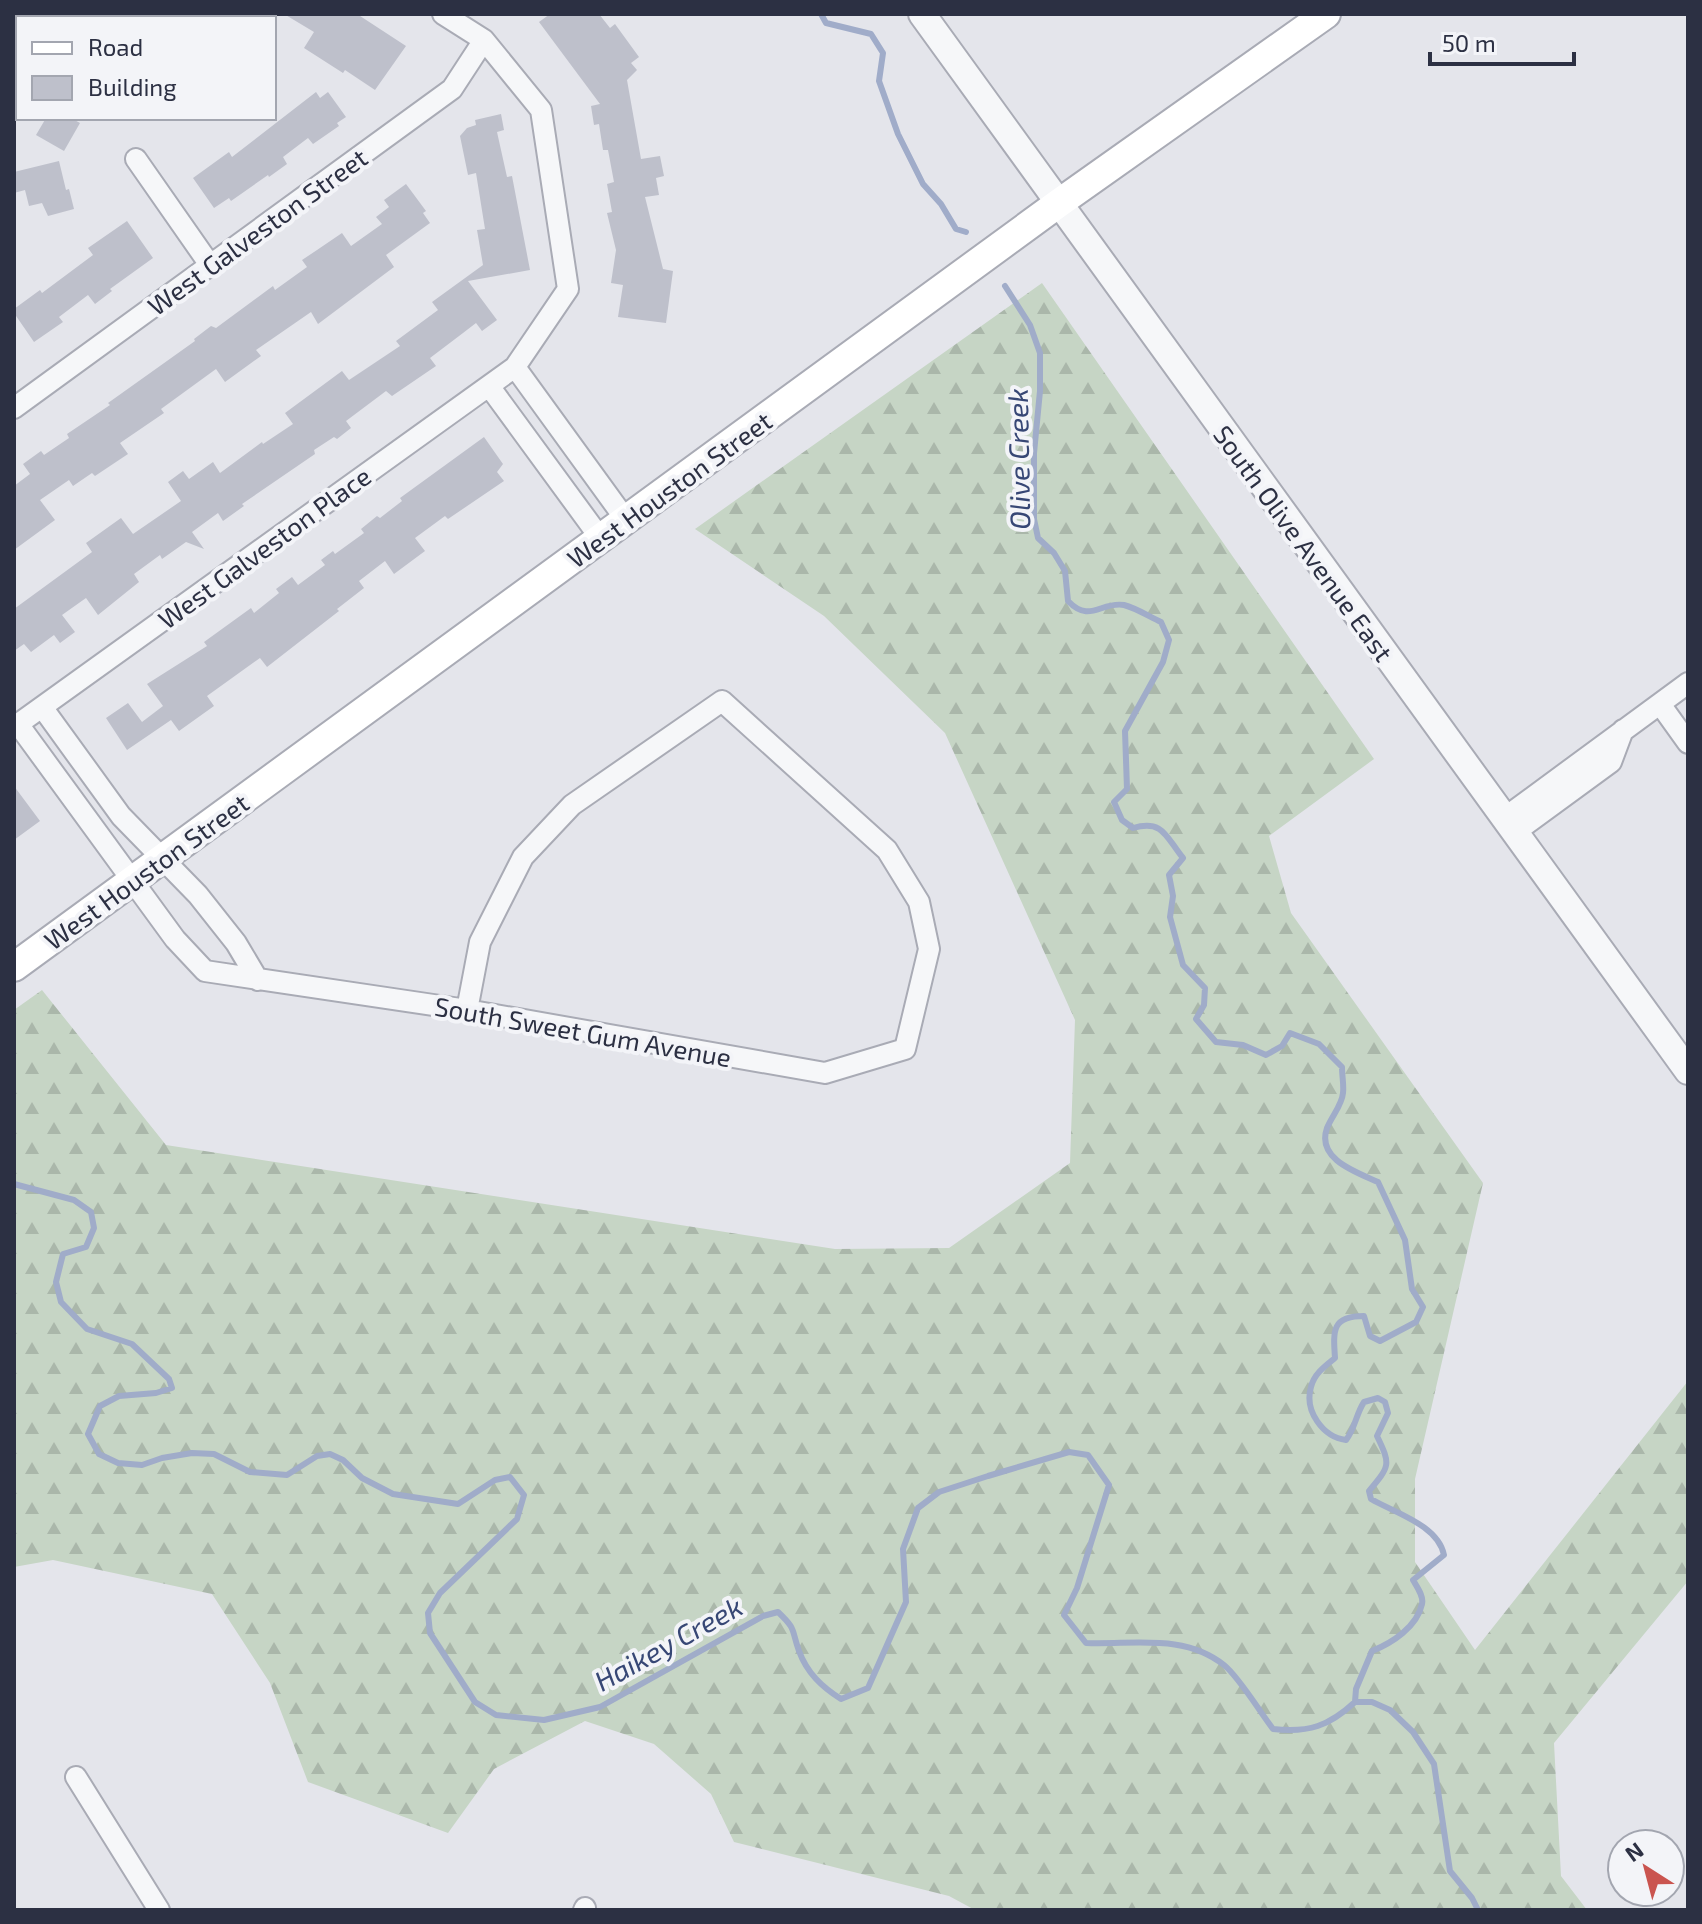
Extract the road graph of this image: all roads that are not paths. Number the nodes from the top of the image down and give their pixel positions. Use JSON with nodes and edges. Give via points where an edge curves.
{"nodes":[{"id":1,"x":443,"y":14,"type":"edge"},
{"id":2,"x":922,"y":14,"type":"edge"},
{"id":3,"x":1326,"y":14,"type":"edge"},
{"id":4,"x":484,"y":40,"type":"junction"},
{"id":5,"x":136,"y":159,"type":"dead end"},
{"id":6,"x":1059,"y":203,"type":"junction"},
{"id":7,"x":210,"y":265,"type":"junction"},
{"id":8,"x":515,"y":367,"type":"junction"},
{"id":9,"x":489,"y":386,"type":"junction"},
{"id":10,"x":14,"y":408,"type":"edge"},
{"id":11,"x":626,"y":520,"type":"junction"},
{"id":12,"x":601,"y":539,"type":"junction"},
{"id":13,"x":1688,"y":683,"type":"edge"},
{"id":14,"x":1660,"y":704,"type":"junction"},
{"id":15,"x":42,"y":707,"type":"junction"},
{"id":16,"x":16,"y":725,"type":"edge"},
{"id":17,"x":1688,"y":743,"type":"edge"},
{"id":18,"x":1509,"y":826,"type":"junction"},
{"id":19,"x":162,"y":859,"type":"junction"},
{"id":20,"x":134,"y":880,"type":"junction"},
{"id":21,"x":14,"y":967,"type":"edge"},
{"id":22,"x":258,"y":980,"type":"junction"},
{"id":23,"x":467,"y":1010,"type":"junction"},
{"id":24,"x":1688,"y":1071,"type":"edge"},
{"id":25,"x":76,"y":1777,"type":"dead end"},
{"id":26,"x":159,"y":1910,"type":"edge"}],
"edges":[{"from":1,"to":4,"type":"street","name":"West Galveston Place"},
{"from":2,"to":6,"type":"street","name":"South Olive Avenue East"},
{"from":3,"to":6,"type":"main road","name":"West Houston Street"},
{"from":4,"to":7,"type":"street","name":"West Galveston Street","via":[[452,89]]},
{"from":4,"to":8,"type":"street","name":"West Galveston Place","via":[[541,110],[568,289]]},
{"from":5,"to":7,"type":"street"},
{"from":6,"to":11,"type":"main road","name":"West Houston Street"},
{"from":6,"to":18,"type":"street","name":"South Olive Avenue East"},
{"from":7,"to":10,"type":"street","name":"West Galveston Street"},
{"from":8,"to":9,"type":"street","name":"West Galveston Place"},
{"from":8,"to":11,"type":"street"},
{"from":9,"to":12,"type":"street"},
{"from":9,"to":15,"type":"street","name":"West Galveston Place"},
{"from":11,"to":12,"type":"main road","name":"West Houston Street"},
{"from":12,"to":19,"type":"main road","name":"West Houston Street"},
{"from":13,"to":14,"type":"street"},
{"from":14,"to":17,"type":"street"},
{"from":14,"to":18,"type":"street"},
{"from":15,"to":16,"type":"street","name":"West Galveston Place"},
{"from":15,"to":19,"type":"street","via":[[121,816]]},
{"from":16,"to":20,"type":"street","name":"South Sweet Gum Avenue"},
{"from":18,"to":24,"type":"street","name":"South Olive Avenue East"},
{"from":19,"to":20,"type":"main road","name":"West Houston Street"},
{"from":19,"to":22,"type":"street","via":[[198,895]]},
{"from":20,"to":21,"type":"main road","name":"West Houston Street"},
{"from":20,"to":22,"type":"street","name":"South Sweet Gum Avenue","via":[[205,971]]},
{"from":22,"to":23,"type":"street","name":"South Sweet Gum Avenue"},
{"from":23,"to":23,"type":"street","name":"South Sweet Gum Avenue","via":[[480,942],[523,857],[572,805],[722,701],[887,850],[919,902],[929,949],[905,1049],[825,1073]]},
{"from":25,"to":26,"type":"street"}]}
